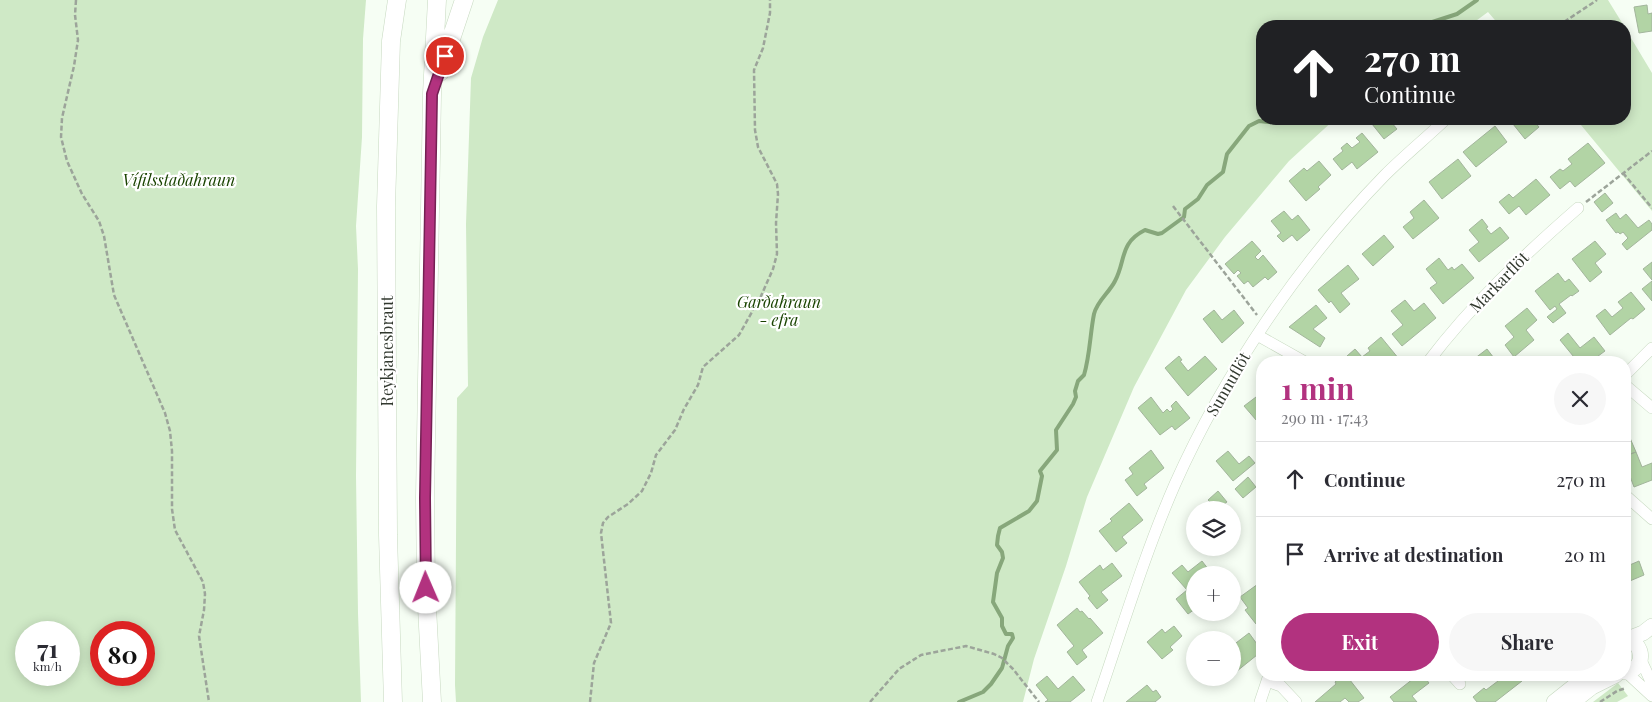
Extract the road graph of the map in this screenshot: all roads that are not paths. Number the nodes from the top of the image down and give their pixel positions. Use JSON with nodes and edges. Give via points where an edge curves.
{"nodes":[{"id":1,"x":387,"y":0,"type":"edge"},
{"id":2,"x":397,"y":0,"type":"edge"},
{"id":3,"x":437,"y":0,"type":"edge"},
{"id":4,"x":464,"y":0,"type":"edge"},
{"id":5,"x":392,"y":41,"type":"junction"},
{"id":6,"x":432,"y":94,"type":"junction"},
{"id":7,"x":1439,"y":125,"type":"edge"},
{"id":8,"x":1578,"y":208,"type":"road end"},
{"id":9,"x":1257,"y":335,"type":"junction"},
{"id":10,"x":1652,"y":348,"type":"edge"},
{"id":11,"x":1294,"y":356,"type":"edge"},
{"id":12,"x":1432,"y":356,"type":"edge"},
{"id":13,"x":1631,"y":369,"type":"edge"},
{"id":14,"x":1631,"y":390,"type":"edge"},
{"id":15,"x":1652,"y":408,"type":"edge"},
{"id":16,"x":1631,"y":501,"type":"edge"},
{"id":17,"x":1652,"y":519,"type":"edge"},
{"id":18,"x":1652,"y":626,"type":"edge"},
{"id":19,"x":1631,"y":638,"type":"edge"},
{"id":20,"x":1652,"y":640,"type":"edge"},
{"id":21,"x":1631,"y":642,"type":"edge"},
{"id":22,"x":1641,"y":658,"type":"junction"},
{"id":23,"x":1631,"y":670,"type":"edge"},
{"id":24,"x":1631,"y":680,"type":"edge"},
{"id":25,"x":1267,"y":681,"type":"edge"},
{"id":26,"x":1273,"y":681,"type":"edge"},
{"id":27,"x":1457,"y":681,"type":"edge"},
{"id":28,"x":1580,"y":681,"type":"edge"},
{"id":29,"x":1605,"y":681,"type":"edge"},
{"id":30,"x":1460,"y":684,"type":"dead end"},
{"id":31,"x":1652,"y":684,"type":"edge"},
{"id":32,"x":1652,"y":696,"type":"edge"},
{"id":33,"x":393,"y":702,"type":"edge"},
{"id":34,"x":432,"y":702,"type":"edge"},
{"id":35,"x":1097,"y":702,"type":"edge"},
{"id":36,"x":1260,"y":702,"type":"edge"},
{"id":37,"x":1296,"y":702,"type":"edge"},
{"id":38,"x":1554,"y":702,"type":"edge"},
{"id":39,"x":1573,"y":702,"type":"edge"}],
"edges":[{"from":1,"to":5,"type":"highway"},
{"from":2,"to":5,"type":"highway","name":"Reykjanesbraut"},
{"from":3,"to":6,"type":"highway"},
{"from":4,"to":6,"type":"highway"},
{"from":5,"to":33,"type":"highway","name":"Reykjanesbraut","via":[[386,206],[389,603]]},
{"from":6,"to":34,"type":"highway","via":[[425,498]]},
{"from":7,"to":9,"type":"street","name":"Sunnuflöt","via":[[1385,175],[1353,210]]},
{"from":8,"to":12,"type":"street","name":"Markarflöt","via":[[1515,263]]},
{"from":9,"to":11,"type":"street"},
{"from":9,"to":35,"type":"street","name":"Sunnuflöt","via":[[1224,388],[1175,484],[1143,565]]},
{"from":10,"to":13,"type":"street"},
{"from":14,"to":15,"type":"street"},
{"from":16,"to":17,"type":"street"},
{"from":18,"to":19,"type":"main road"},
{"from":20,"to":22,"type":"main road"},
{"from":21,"to":22,"type":"main road","via":[[1640,649]]},
{"from":22,"to":23,"type":"main road"},
{"from":22,"to":31,"type":"street"},
{"from":24,"to":32,"type":"street"},
{"from":25,"to":36,"type":"street"},
{"from":26,"to":37,"type":"street"},
{"from":27,"to":30,"type":"street"},
{"from":28,"to":38,"type":"main road"},
{"from":29,"to":39,"type":"main road"}]}
